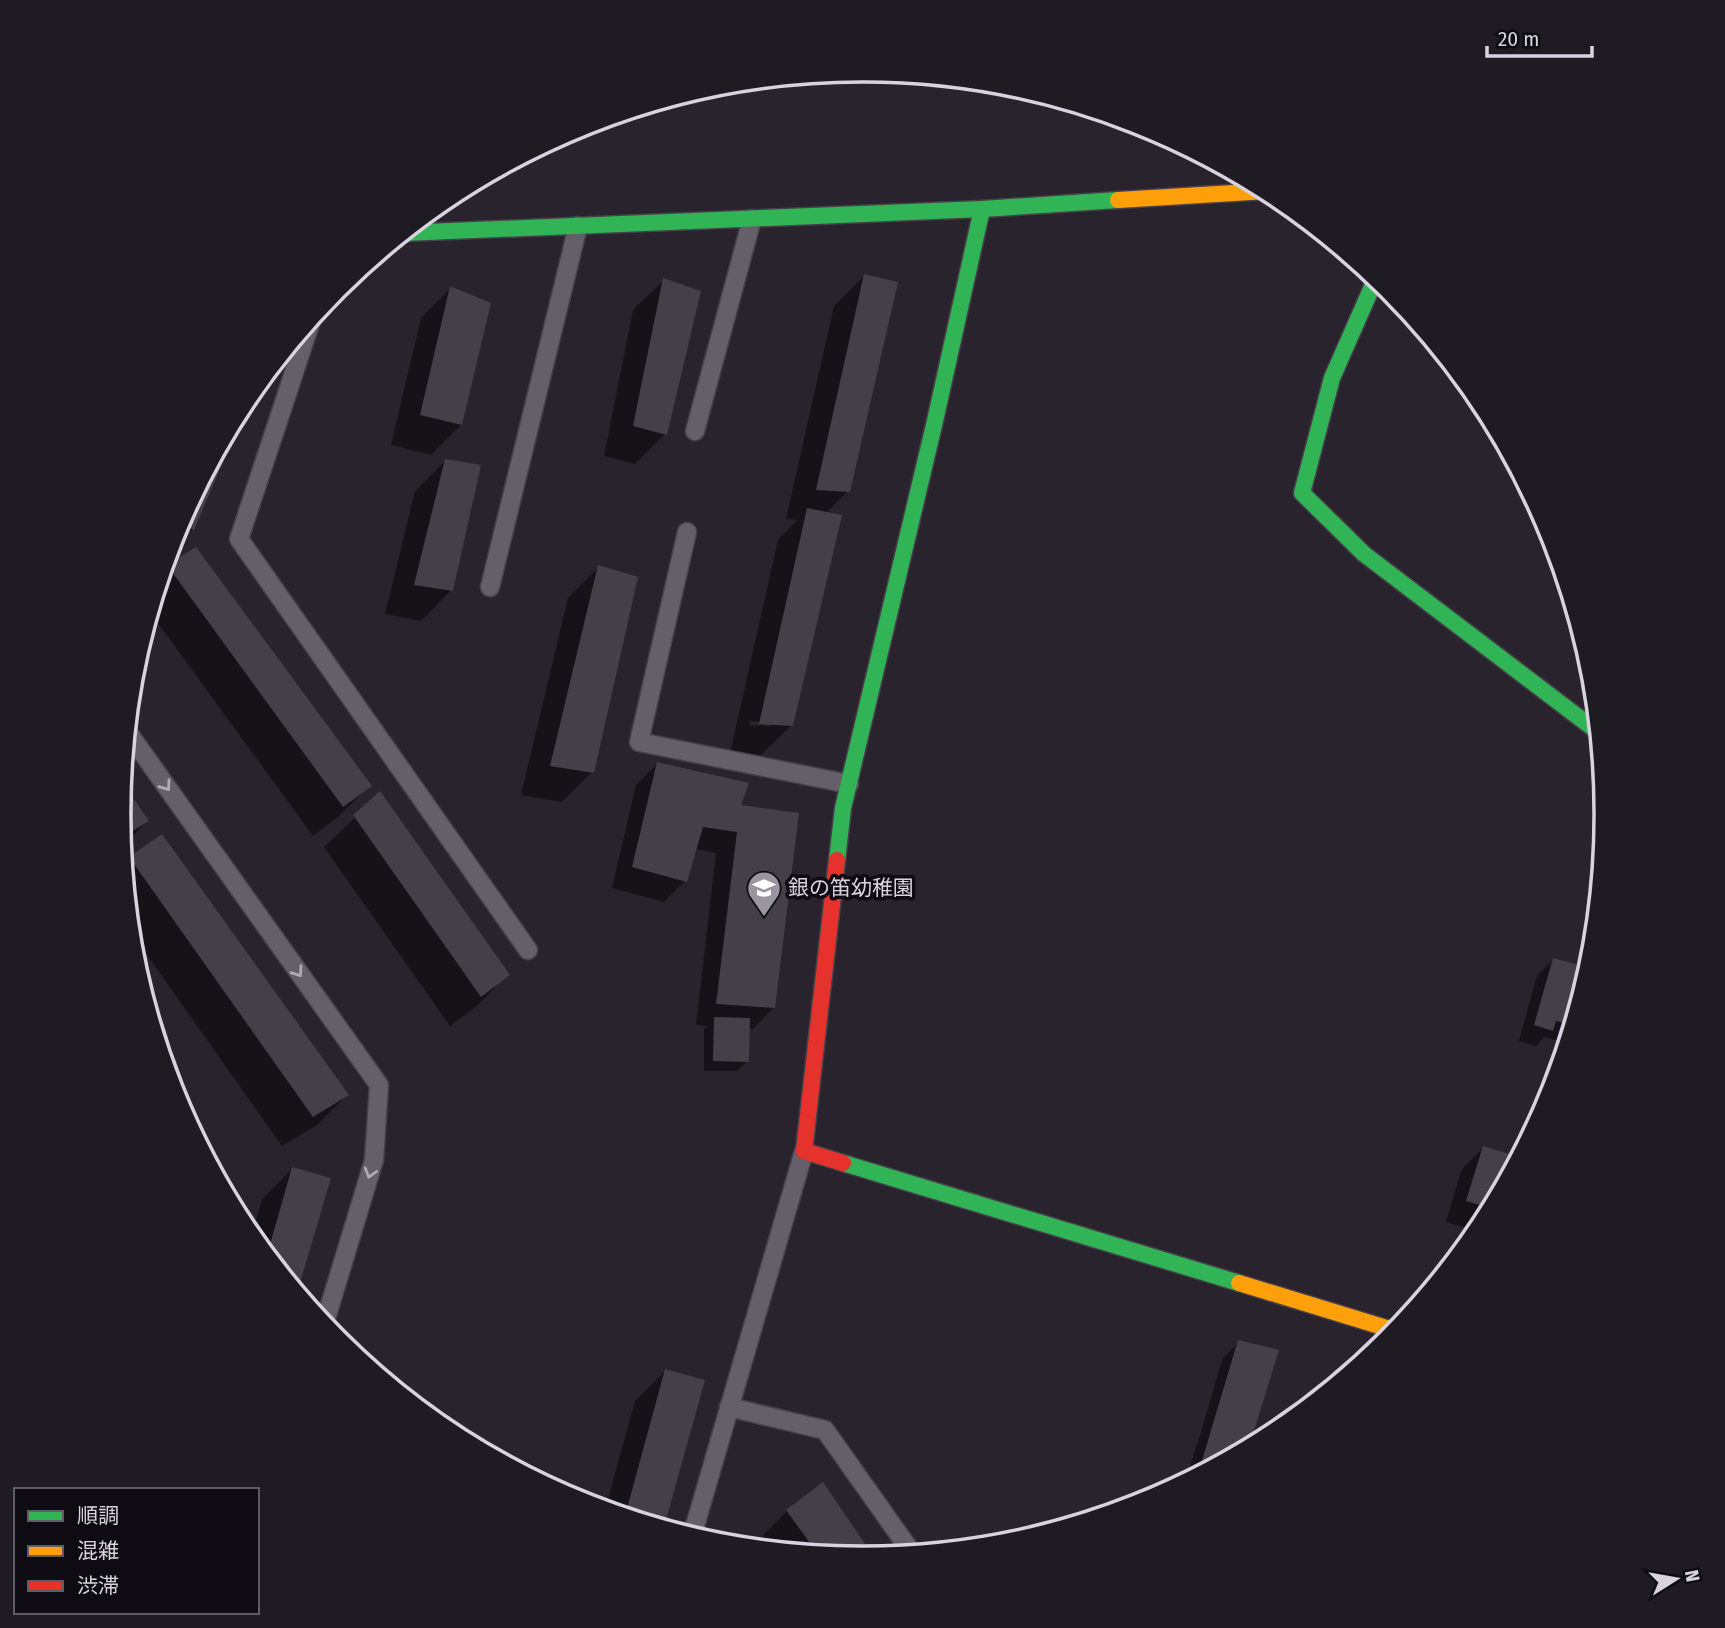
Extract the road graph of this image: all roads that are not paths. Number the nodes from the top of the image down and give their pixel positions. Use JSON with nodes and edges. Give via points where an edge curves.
{"nodes":[{"id":1,"x":1247,"y":192,"type":"edge"},
{"id":2,"x":982,"y":209,"type":"junction"},
{"id":3,"x":752,"y":219,"type":"junction"},
{"id":4,"x":578,"y":226,"type":"junction"},
{"id":5,"x":418,"y":232,"type":"edge"},
{"id":6,"x":1371,"y":289,"type":"edge"},
{"id":7,"x":304,"y":342,"type":"edge"},
{"id":8,"x":695,"y":431,"type":"dead end"},
{"id":9,"x":687,"y":532,"type":"dead end"},
{"id":10,"x":490,"y":587,"type":"dead end"},
{"id":11,"x":1589,"y":725,"type":"edge"},
{"id":12,"x":135,"y":742,"type":"edge"},
{"id":13,"x":849,"y":783,"type":"junction"},
{"id":14,"x":528,"y":950,"type":"dead end"},
{"id":15,"x":804,"y":1152,"type":"junction"},
{"id":16,"x":328,"y":1313,"type":"edge"},
{"id":17,"x":1384,"y":1327,"type":"edge"},
{"id":18,"x":729,"y":1407,"type":"junction"},
{"id":19,"x":695,"y":1526,"type":"edge"},
{"id":20,"x":906,"y":1544,"type":"edge"}],
"edges":[{"from":1,"to":2,"type":"street"},
{"from":2,"to":3,"type":"street"},
{"from":2,"to":13,"type":"street"},
{"from":3,"to":4,"type":"street"},
{"from":3,"to":8,"type":"lane"},
{"from":4,"to":5,"type":"street"},
{"from":4,"to":10,"type":"lane"},
{"from":6,"to":11,"type":"street","via":[[1332,378],[1302,493],[1364,554]]},
{"from":7,"to":14,"type":"lane","via":[[239,539]]},
{"from":9,"to":13,"type":"lane","via":[[639,742]]},
{"from":12,"to":16,"type":"lane","one_way":true,"via":[[379,1085],[374,1160]]},
{"from":13,"to":15,"type":"street"},
{"from":15,"to":17,"type":"street"},
{"from":15,"to":18,"type":"lane"},
{"from":18,"to":19,"type":"lane"},
{"from":18,"to":20,"type":"lane","via":[[825,1430]]}]}
